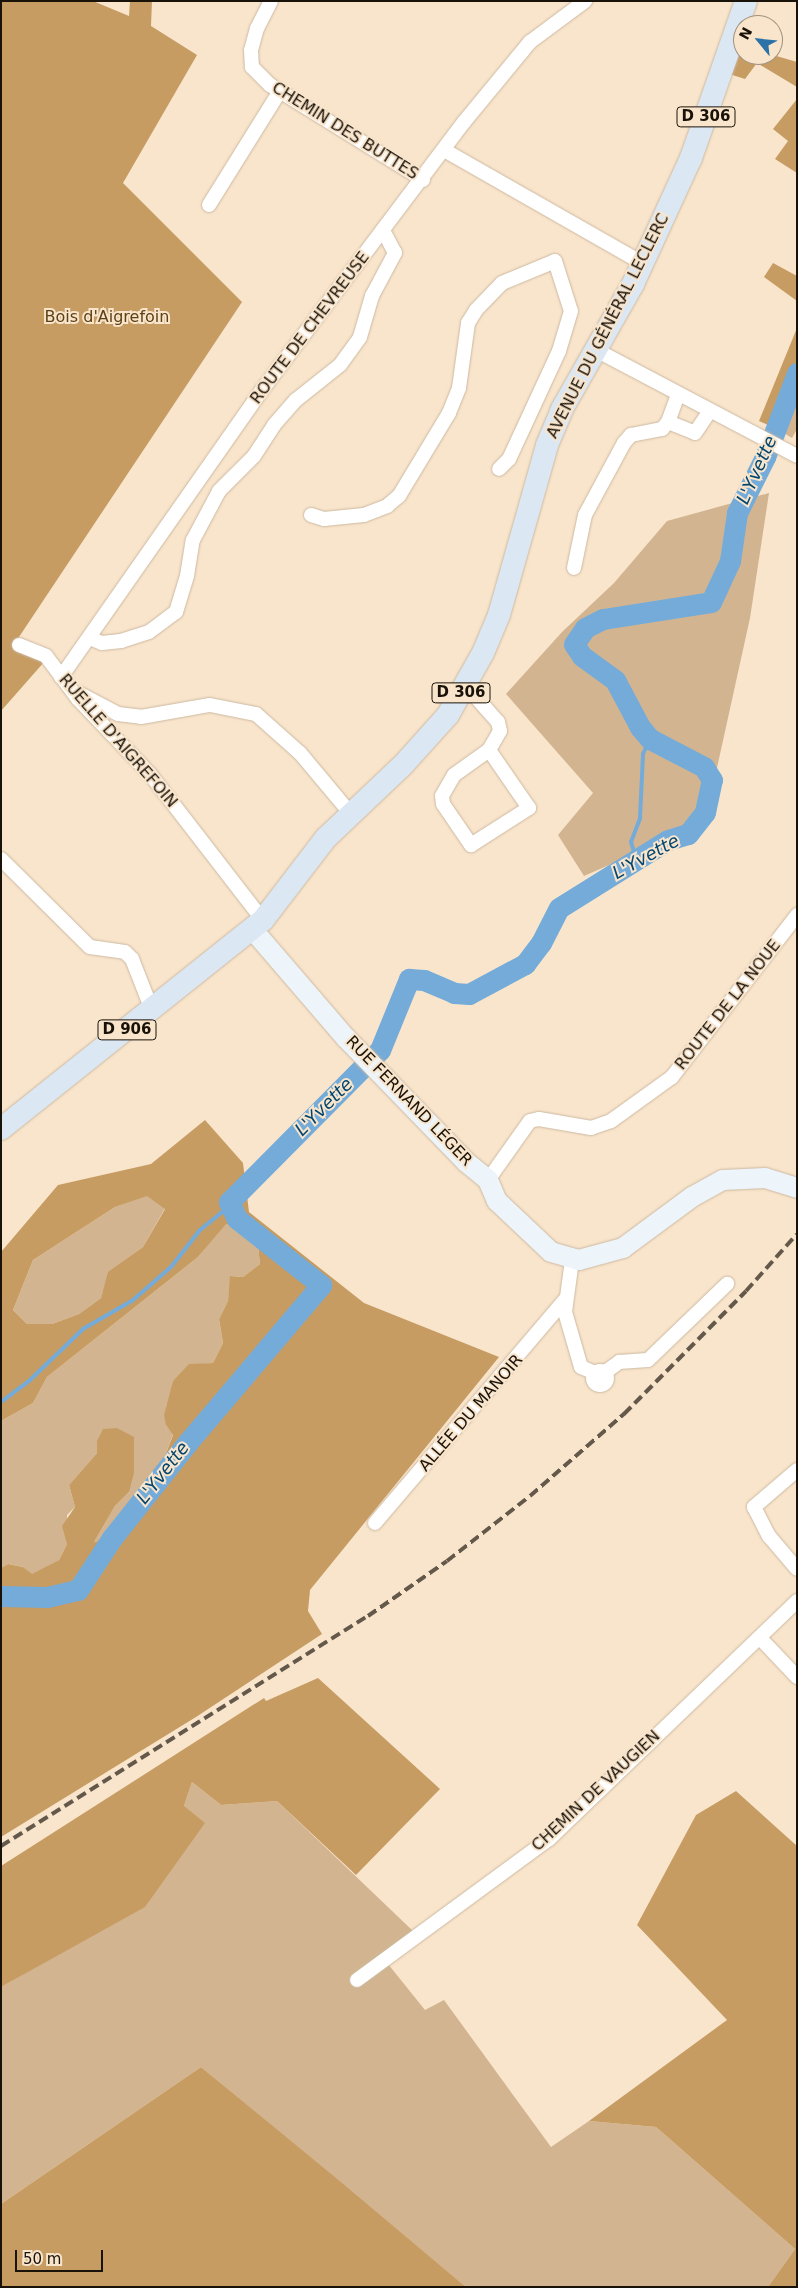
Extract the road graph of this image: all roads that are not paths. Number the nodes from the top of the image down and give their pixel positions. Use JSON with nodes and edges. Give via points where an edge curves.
{"nodes":[{"id":1,"x":271,"y":1,"type":"edge"},
{"id":2,"x":585,"y":1,"type":"edge"},
{"id":3,"x":746,"y":1,"type":"edge"},
{"id":4,"x":280,"y":91,"type":"junction"},
{"id":5,"x":444,"y":150,"type":"junction"},
{"id":6,"x":423,"y":180,"type":"junction"},
{"id":7,"x":209,"y":205,"type":"dead end"},
{"id":8,"x":383,"y":230,"type":"junction"},
{"id":9,"x":642,"y":263,"type":"junction"},
{"id":10,"x":596,"y":350,"type":"junction"},
{"id":11,"x":678,"y":394,"type":"junction"},
{"id":12,"x":710,"y":410,"type":"junction"},
{"id":13,"x":668,"y":422,"type":"junction"},
{"id":14,"x":797,"y":456,"type":"edge"},
{"id":15,"x":499,"y":469,"type":"dead end"},
{"id":16,"x":311,"y":515,"type":"dead end"},
{"id":17,"x":574,"y":568,"type":"dead end"},
{"id":18,"x":90,"y":638,"type":"junction"},
{"id":19,"x":19,"y":645,"type":"dead end"},
{"id":20,"x":66,"y":676,"type":"junction"},
{"id":21,"x":466,"y":686,"type":"junction"},
{"id":22,"x":489,"y":750,"type":"junction"},
{"id":23,"x":352,"y":814,"type":"junction"},
{"id":24,"x":1,"y":859,"type":"edge"},
{"id":25,"x":797,"y":915,"type":"edge"},
{"id":26,"x":258,"y":925,"type":"junction"},
{"id":27,"x":152,"y":1010,"type":"junction"},
{"id":28,"x":1,"y":1129,"type":"edge"},
{"id":29,"x":488,"y":1180,"type":"junction"},
{"id":30,"x":797,"y":1188,"type":"edge"},
{"id":31,"x":572,"y":1260,"type":"junction"},
{"id":32,"x":727,"y":1284,"type":"dead end"},
{"id":33,"x":564,"y":1301,"type":"junction"},
{"id":34,"x":797,"y":1470,"type":"edge"},
{"id":35,"x":375,"y":1523,"type":"dead end"},
{"id":36,"x":797,"y":1569,"type":"edge"},
{"id":37,"x":797,"y":1601,"type":"edge"},
{"id":38,"x":760,"y":1638,"type":"junction"},
{"id":39,"x":797,"y":1677,"type":"edge"},
{"id":40,"x":357,"y":1980,"type":"dead end"}],
"edges":[{"from":1,"to":4,"type":"street","name":"CHEMIN DES BUTTES","via":[[257,28],[251,50],[252,67]]},
{"from":2,"to":5,"type":"street","name":"ROUTE DE CHEVREUSE","via":[[530,42]]},
{"from":3,"to":9,"type":"main road","name":"AVENUE DU GÉNÉRAL LECLERC","number":"D 306","via":[[691,158]]},
{"from":4,"to":6,"type":"street","name":"CHEMIN DES BUTTES"},
{"from":4,"to":7,"type":"street"},
{"from":5,"to":6,"type":"street","name":"ROUTE DE CHEVREUSE"},
{"from":5,"to":9,"type":"street"},
{"from":6,"to":8,"type":"street","name":"ROUTE DE CHEVREUSE"},
{"from":8,"to":18,"type":"street","name":"ROUTE DE CHEVREUSE","via":[[262,390]]},
{"from":8,"to":18,"type":"street","via":[[395,252],[372,296],[360,337],[340,365],[296,400],[274,425],[254,456],[219,491],[193,540],[188,576],[176,612],[150,632],[121,641],[102,643]]},
{"from":9,"to":10,"type":"main road","name":"AVENUE DU GÉNÉRAL LECLERC","number":"D 306"},
{"from":10,"to":11,"type":"street"},
{"from":10,"to":21,"type":"main road","name":"AVENUE DU GÉNÉRAL LECLERC","number":"D 306","via":[[562,409],[547,445],[499,615]]},
{"from":11,"to":12,"type":"street"},
{"from":11,"to":13,"type":"street"},
{"from":12,"to":13,"type":"street","via":[[695,433]]},
{"from":12,"to":14,"type":"street"},
{"from":13,"to":17,"type":"street","via":[[662,429],[631,435],[624,443],[585,515]]},
{"from":15,"to":16,"type":"street","via":[[509,459],[560,351],[571,311],[555,261],[502,283],[476,310],[468,323],[459,388],[449,413],[399,496],[388,506],[364,514],[332,519]]},
{"from":18,"to":20,"type":"street","name":"ROUTE DE CHEVREUSE"},
{"from":19,"to":20,"type":"street","name":"RUELLE D'AIGREFOIN","via":[[46,656]]},
{"from":20,"to":23,"type":"street","via":[[90,702],[118,714],[141,717],[210,705],[256,714],[300,753]]},
{"from":20,"to":26,"type":"street","name":"RUELLE D'AIGREFOIN","via":[[150,774]]},
{"from":21,"to":22,"type":"street","via":[[498,722],[500,731]]},
{"from":21,"to":23,"type":"main road","name":"AVENUE DU GÉNÉRAL LECLERC","number":"D 306","via":[[448,715],[403,765]]},
{"from":22,"to":22,"type":"street","via":[[454,775],[442,796],[443,804],[472,845],[529,808]]},
{"from":23,"to":26,"type":"main road","name":"AVENUE DU GÉNÉRAL LECLERC","number":"D 306","via":[[326,838]]},
{"from":24,"to":27,"type":"street","via":[[90,947],[125,952],[132,959]]},
{"from":25,"to":29,"type":"street","name":"ROUTE DE LA NOUE","via":[[672,1077],[611,1120],[591,1128],[539,1119],[530,1121]]},
{"from":26,"to":27,"type":"main road","number":"D 906"},
{"from":26,"to":29,"type":"street","name":"RUE FERNAND LÉGER","via":[[346,1038],[466,1162]]},
{"from":27,"to":28,"type":"main road","number":"D 906"},
{"from":29,"to":31,"type":"street","name":"RUE FERNAND LÉGER","via":[[497,1202],[539,1245]]},
{"from":30,"to":31,"type":"street","via":[[765,1178],[723,1180],[692,1197],[623,1248],[596,1257]]},
{"from":31,"to":33,"type":"street"},
{"from":32,"to":33,"type":"street","via":[[648,1360],[619,1362],[599,1373],[581,1367]]},
{"from":33,"to":35,"type":"street","name":"ALLÉE DU MANOIR"},
{"from":34,"to":36,"type":"street","via":[[754,1507],[769,1536]]},
{"from":37,"to":38,"type":"street","name":"CHEMIN DE VAUGIEN"},
{"from":38,"to":39,"type":"street"},
{"from":38,"to":40,"type":"street","name":"CHEMIN DE VAUGIEN","via":[[549,1839]]}]}
